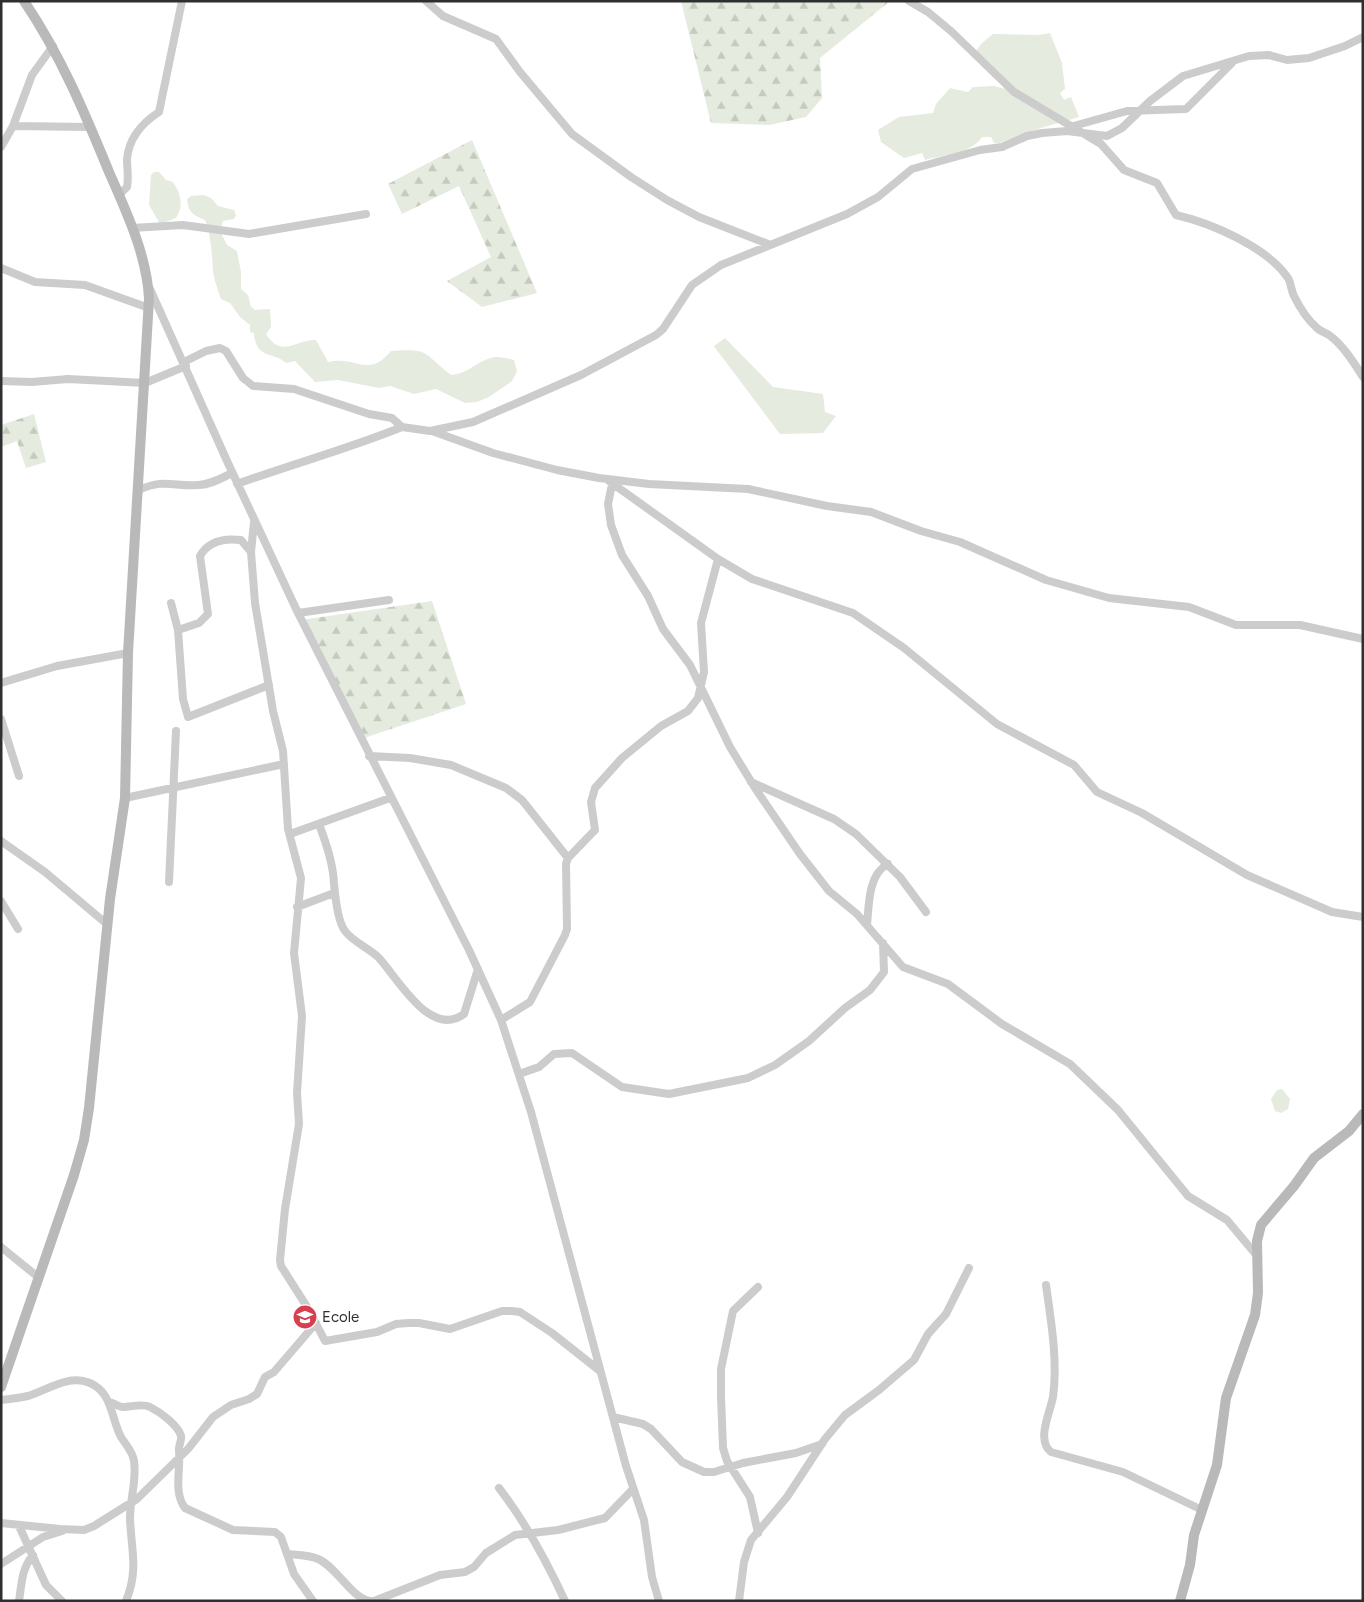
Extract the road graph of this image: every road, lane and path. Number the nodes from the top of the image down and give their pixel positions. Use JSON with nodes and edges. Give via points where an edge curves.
{"nodes":[{"id":1,"x":24,"y":1,"type":"edge"},
{"id":2,"x":182,"y":1,"type":"edge"},
{"id":3,"x":426,"y":1,"type":"edge"},
{"id":4,"x":909,"y":1,"type":"edge"},
{"id":5,"x":1363,"y":37,"type":"edge"},
{"id":6,"x":53,"y":46,"type":"junction"},
{"id":7,"x":1234,"y":61,"type":"junction"},
{"id":8,"x":1139,"y":111,"type":"junction"},
{"id":9,"x":13,"y":126,"type":"junction"},
{"id":10,"x":90,"y":127,"type":"junction"},
{"id":11,"x":1073,"y":127,"type":"junction"},
{"id":12,"x":1042,"y":133,"type":"junction"},
{"id":13,"x":1080,"y":134,"type":"junction"},
{"id":14,"x":1,"y":147,"type":"edge"},
{"id":15,"x":119,"y":195,"type":"junction"},
{"id":16,"x":366,"y":214,"type":"dead end"},
{"id":17,"x":132,"y":228,"type":"junction"},
{"id":18,"x":768,"y":244,"type":"junction"},
{"id":19,"x":1,"y":268,"type":"edge"},
{"id":20,"x":147,"y":283,"type":"junction"},
{"id":21,"x":149,"y":308,"type":"junction"},
{"id":22,"x":185,"y":364,"type":"junction"},
{"id":23,"x":1363,"y":377,"type":"edge"},
{"id":24,"x":1,"y":381,"type":"edge"},
{"id":25,"x":145,"y":383,"type":"junction"},
{"id":26,"x":402,"y":428,"type":"junction"},
{"id":27,"x":430,"y":430,"type":"junction"},
{"id":28,"x":232,"y":473,"type":"junction"},
{"id":29,"x":610,"y":482,"type":"junction"},
{"id":30,"x":237,"y":484,"type":"junction"},
{"id":31,"x":139,"y":490,"type":"junction"},
{"id":32,"x":254,"y":521,"type":"junction"},
{"id":33,"x":252,"y":552,"type":"junction"},
{"id":34,"x":718,"y":559,"type":"junction"},
{"id":35,"x":389,"y":600,"type":"dead end"},
{"id":36,"x":172,"y":603,"type":"dead end"},
{"id":37,"x":298,"y":613,"type":"junction"},
{"id":38,"x":178,"y":630,"type":"junction"},
{"id":39,"x":1363,"y":639,"type":"edge"},
{"id":40,"x":128,"y":654,"type":"junction"},
{"id":41,"x":1,"y":683,"type":"edge"},
{"id":42,"x":269,"y":685,"type":"junction"},
{"id":43,"x":701,"y":687,"type":"junction"},
{"id":44,"x":1,"y":718,"type":"edge"},
{"id":45,"x":176,"y":731,"type":"dead end"},
{"id":46,"x":369,"y":756,"type":"junction"},
{"id":47,"x":284,"y":764,"type":"junction"},
{"id":48,"x":19,"y":776,"type":"dead end"},
{"id":49,"x":751,"y":782,"type":"junction"},
{"id":50,"x":174,"y":789,"type":"junction"},
{"id":51,"x":125,"y":798,"type":"junction"},
{"id":52,"x":390,"y":798,"type":"junction"},
{"id":53,"x":320,"y":824,"type":"junction"},
{"id":54,"x":290,"y":834,"type":"junction"},
{"id":55,"x":1,"y":841,"type":"edge"},
{"id":56,"x":568,"y":858,"type":"junction"},
{"id":57,"x":888,"y":864,"type":"junction"},
{"id":58,"x":170,"y":882,"type":"dead end"},
{"id":59,"x":334,"y":893,"type":"junction"},
{"id":60,"x":1,"y":901,"type":"edge"},
{"id":61,"x":297,"y":907,"type":"junction"},
{"id":62,"x":926,"y":912,"type":"dead end"},
{"id":63,"x":1363,"y":917,"type":"edge"},
{"id":64,"x":108,"y":925,"type":"junction"},
{"id":65,"x":867,"y":926,"type":"junction"},
{"id":66,"x":18,"y":929,"type":"dead end"},
{"id":67,"x":883,"y":943,"type":"junction"},
{"id":68,"x":478,"y":969,"type":"junction"},
{"id":69,"x":500,"y":1020,"type":"junction"},
{"id":70,"x":519,"y":1074,"type":"junction"},
{"id":71,"x":1363,"y":1114,"type":"edge"},
{"id":72,"x":1,"y":1247,"type":"edge"},
{"id":73,"x":1258,"y":1257,"type":"junction"},
{"id":74,"x":969,"y":1268,"type":"dead end"},
{"id":75,"x":38,"y":1278,"type":"junction"},
{"id":76,"x":1046,"y":1285,"type":"dead end"},
{"id":77,"x":758,"y":1287,"type":"dead end"},
{"id":78,"x":316,"y":1323,"type":"junction"},
{"id":79,"x":600,"y":1371,"type":"junction"},
{"id":80,"x":1,"y":1387,"type":"edge"},
{"id":81,"x":1,"y":1400,"type":"edge"},
{"id":82,"x":109,"y":1402,"type":"junction"},
{"id":83,"x":613,"y":1417,"type":"junction"},
{"id":84,"x":822,"y":1444,"type":"junction"},
{"id":85,"x":180,"y":1456,"type":"junction"},
{"id":86,"x":731,"y":1467,"type":"junction"},
{"id":87,"x":499,"y":1488,"type":"dead end"},
{"id":88,"x":634,"y":1489,"type":"junction"},
{"id":89,"x":131,"y":1504,"type":"junction"},
{"id":90,"x":1202,"y":1510,"type":"junction"},
{"id":91,"x":1,"y":1523,"type":"edge"},
{"id":92,"x":19,"y":1526,"type":"junction"},
{"id":93,"x":66,"y":1530,"type":"junction"},
{"id":94,"x":758,"y":1533,"type":"junction"},
{"id":95,"x":531,"y":1534,"type":"junction"},
{"id":96,"x":28,"y":1545,"type":"junction"},
{"id":97,"x":287,"y":1554,"type":"junction"},
{"id":98,"x":33,"y":1555,"type":"junction"},
{"id":99,"x":1,"y":1564,"type":"edge"},
{"id":100,"x":19,"y":1601,"type":"edge"},
{"id":101,"x":62,"y":1601,"type":"edge"},
{"id":102,"x":126,"y":1601,"type":"edge"},
{"id":103,"x":313,"y":1601,"type":"edge"},
{"id":104,"x":366,"y":1601,"type":"edge"},
{"id":105,"x":370,"y":1601,"type":"edge"},
{"id":106,"x":374,"y":1601,"type":"edge"},
{"id":107,"x":565,"y":1601,"type":"edge"},
{"id":108,"x":659,"y":1601,"type":"edge"},
{"id":109,"x":739,"y":1601,"type":"edge"},
{"id":110,"x":1180,"y":1601,"type":"edge"}],
"edges":[{"from":1,"to":6,"type":"street"},
{"from":2,"to":15,"type":"street","via":[[159,112],[145,121],[132,138],[127,159],[127,187]]},
{"from":3,"to":18,"type":"street","via":[[443,16],[496,39],[572,134],[631,177],[699,217]]},
{"from":4,"to":11,"type":"street","via":[[952,32],[1014,92]]},
{"from":5,"to":7,"type":"street","via":[[1309,58],[1287,60],[1259,55]]},
{"from":6,"to":9,"type":"street","via":[[32,74]]},
{"from":6,"to":10,"type":"street"},
{"from":7,"to":8,"type":"street","via":[[1177,80]]},
{"from":7,"to":8,"type":"street","via":[[1186,108]]},
{"from":8,"to":11,"type":"street","via":[[1127,111]]},
{"from":8,"to":13,"type":"street","via":[[1115,133],[1098,136]]},
{"from":9,"to":10,"type":"street"},
{"from":9,"to":14,"type":"street"},
{"from":10,"to":15,"type":"street"},
{"from":11,"to":12,"type":"street"},
{"from":11,"to":13,"type":"street"},
{"from":12,"to":13,"type":"street"},
{"from":12,"to":18,"type":"street","via":[[1002,147],[912,169],[878,197],[847,214]]},
{"from":13,"to":23,"type":"street","via":[[1101,144],[1124,170],[1157,184],[1176,215],[1233,234],[1264,253],[1288,277],[1294,295],[1316,328],[1329,335]]},
{"from":15,"to":17,"type":"street"},
{"from":16,"to":17,"type":"street","via":[[249,234],[183,225]]},
{"from":17,"to":20,"type":"street"},
{"from":18,"to":27,"type":"street","via":[[721,264],[692,285],[663,330],[656,335],[581,375],[473,422]]},
{"from":19,"to":21,"type":"street","via":[[35,282],[85,285]]},
{"from":20,"to":21,"type":"street"},
{"from":20,"to":22,"type":"street"},
{"from":21,"to":25,"type":"street"},
{"from":22,"to":25,"type":"street"},
{"from":22,"to":26,"type":"street","via":[[206,351],[220,348],[226,351],[253,386],[302,392],[369,414],[392,418]]},
{"from":22,"to":28,"type":"street"},
{"from":24,"to":25,"type":"street","via":[[68,379]]},
{"from":25,"to":31,"type":"street"},
{"from":26,"to":27,"type":"street"},
{"from":26,"to":30,"type":"street"},
{"from":27,"to":29,"type":"street","via":[[493,453]]},
{"from":28,"to":30,"type":"street"},
{"from":28,"to":31,"type":"street","via":[[205,485],[165,483]]},
{"from":29,"to":34,"type":"street"},
{"from":29,"to":39,"type":"street","via":[[748,489],[871,512],[960,542],[1046,580],[1109,598],[1189,607],[1236,625],[1300,625]]},
{"from":29,"to":43,"type":"street","via":[[608,504],[618,548],[648,596],[662,629],[690,665]]},
{"from":30,"to":32,"type":"street"},
{"from":31,"to":40,"type":"street"},
{"from":32,"to":33,"type":"street"},
{"from":32,"to":37,"type":"street"},
{"from":33,"to":38,"type":"street","via":[[241,540],[228,538],[214,542],[204,550],[200,556],[208,614],[200,623]]},
{"from":33,"to":42,"type":"street","via":[[255,603]]},
{"from":34,"to":43,"type":"street","via":[[701,623],[704,666]]},
{"from":34,"to":63,"type":"street","via":[[752,579],[853,613],[904,648],[997,724],[1074,765],[1097,792],[1142,813],[1208,854],[1299,899],[1332,912]]},
{"from":35,"to":37,"type":"street"},
{"from":36,"to":38,"type":"street"},
{"from":37,"to":46,"type":"street"},
{"from":38,"to":42,"type":"street","via":[[183,700],[188,717]]},
{"from":40,"to":41,"type":"street","via":[[56,666]]},
{"from":40,"to":51,"type":"street"},
{"from":42,"to":47,"type":"street"},
{"from":43,"to":49,"type":"street"},
{"from":43,"to":56,"type":"street","via":[[694,707],[622,758],[595,788],[591,802],[596,830]]},
{"from":44,"to":48,"type":"street"},
{"from":45,"to":50,"type":"street"},
{"from":46,"to":52,"type":"street"},
{"from":46,"to":56,"type":"street","via":[[451,765],[506,788],[522,800]]},
{"from":47,"to":50,"type":"street"},
{"from":47,"to":54,"type":"street"},
{"from":49,"to":57,"type":"street","via":[[834,819],[856,834]]},
{"from":49,"to":65,"type":"street","via":[[829,892]]},
{"from":50,"to":51,"type":"street"},
{"from":50,"to":58,"type":"street"},
{"from":51,"to":64,"type":"street"},
{"from":52,"to":53,"type":"street"},
{"from":52,"to":68,"type":"street"},
{"from":53,"to":54,"type":"street"},
{"from":53,"to":59,"type":"street","via":[[328,848]]},
{"from":54,"to":61,"type":"street","via":[[300,873]]},
{"from":55,"to":64,"type":"street","via":[[45,872]]},
{"from":56,"to":69,"type":"street","via":[[564,874],[565,935],[530,1002]]},
{"from":57,"to":62,"type":"street"},
{"from":57,"to":65,"type":"street","via":[[879,868],[873,881]]},
{"from":59,"to":61,"type":"street"},
{"from":59,"to":68,"type":"street","via":[[344,931],[376,956],[404,990],[435,1018],[450,1020],[464,1014]]},
{"from":60,"to":66,"type":"street"},
{"from":61,"to":78,"type":"street","via":[[294,953],[302,1016],[296,1097],[300,1124],[280,1260]]},
{"from":64,"to":75,"type":"street","via":[[84,1140]]},
{"from":65,"to":67,"type":"street"},
{"from":67,"to":70,"type":"street","via":[[884,972],[870,990],[809,1041],[775,1065],[748,1078],[670,1094],[659,1093],[622,1087],[572,1052],[554,1054],[539,1067]]},
{"from":67,"to":73,"type":"street","via":[[903,967],[948,984],[1002,1024],[1070,1064],[1118,1110],[1188,1196],[1227,1220]]},
{"from":68,"to":69,"type":"street"},
{"from":69,"to":70,"type":"street"},
{"from":70,"to":79,"type":"street"},
{"from":71,"to":73,"type":"street","via":[[1349,1131],[1314,1158],[1266,1217],[1258,1234]]},
{"from":72,"to":75,"type":"street"},
{"from":73,"to":90,"type":"street","via":[[1254,1316],[1226,1398],[1217,1465]]},
{"from":74,"to":84,"type":"street","via":[[946,1314],[928,1334],[914,1360],[866,1401],[849,1411]]},
{"from":75,"to":80,"type":"street"},
{"from":76,"to":90,"type":"street","via":[[1054,1363],[1053,1396],[1044,1438],[1047,1448],[1051,1452],[1124,1472]]},
{"from":77,"to":86,"type":"street","via":[[733,1311],[721,1369],[723,1448]]},
{"from":78,"to":79,"type":"street","via":[[328,1341],[377,1332],[396,1324],[419,1323],[450,1329],[502,1311],[520,1312]]},
{"from":78,"to":85,"type":"street","via":[[274,1372],[265,1377],[257,1394],[213,1417]]},
{"from":79,"to":83,"type":"street"},
{"from":81,"to":82,"type":"street","via":[[28,1396],[56,1384],[77,1381],[94,1385]]},
{"from":82,"to":85,"type":"street","via":[[121,1408],[148,1405],[163,1415],[179,1432]]},
{"from":82,"to":89,"type":"street","via":[[120,1436],[134,1457]]},
{"from":83,"to":86,"type":"street","via":[[651,1429],[682,1462],[694,1469],[714,1472]]},
{"from":83,"to":88,"type":"street"},
{"from":84,"to":86,"type":"street"},
{"from":84,"to":94,"type":"street","via":[[787,1497]]},
{"from":85,"to":89,"type":"street"},
{"from":85,"to":97,"type":"street","via":[[178,1491],[185,1508],[233,1530],[276,1532]]},
{"from":86,"to":94,"type":"street","via":[[750,1497]]},
{"from":87,"to":95,"type":"street"},
{"from":88,"to":95,"type":"street","via":[[605,1518]]},
{"from":88,"to":108,"type":"street","via":[[644,1520],[652,1577]]},
{"from":89,"to":93,"type":"street","via":[[94,1526],[84,1530]]},
{"from":89,"to":102,"type":"street","via":[[133,1577]]},
{"from":90,"to":110,"type":"street"},
{"from":91,"to":92,"type":"street"},
{"from":92,"to":93,"type":"street"},
{"from":92,"to":96,"type":"street"},
{"from":93,"to":96,"type":"street"},
{"from":94,"to":109,"type":"street","via":[[748,1547]]},
{"from":95,"to":106,"type":"street","via":[[507,1539],[486,1552],[474,1567],[465,1572],[440,1575]]},
{"from":95,"to":107,"type":"street"},
{"from":96,"to":98,"type":"street"},
{"from":96,"to":99,"type":"street"},
{"from":97,"to":103,"type":"street","via":[[294,1574]]},
{"from":97,"to":104,"type":"street","via":[[324,1562]]},
{"from":98,"to":100,"type":"street","via":[[21,1578]]},
{"from":98,"to":101,"type":"street","via":[[46,1585]]},
{"from":104,"to":105,"type":"street"}]}
